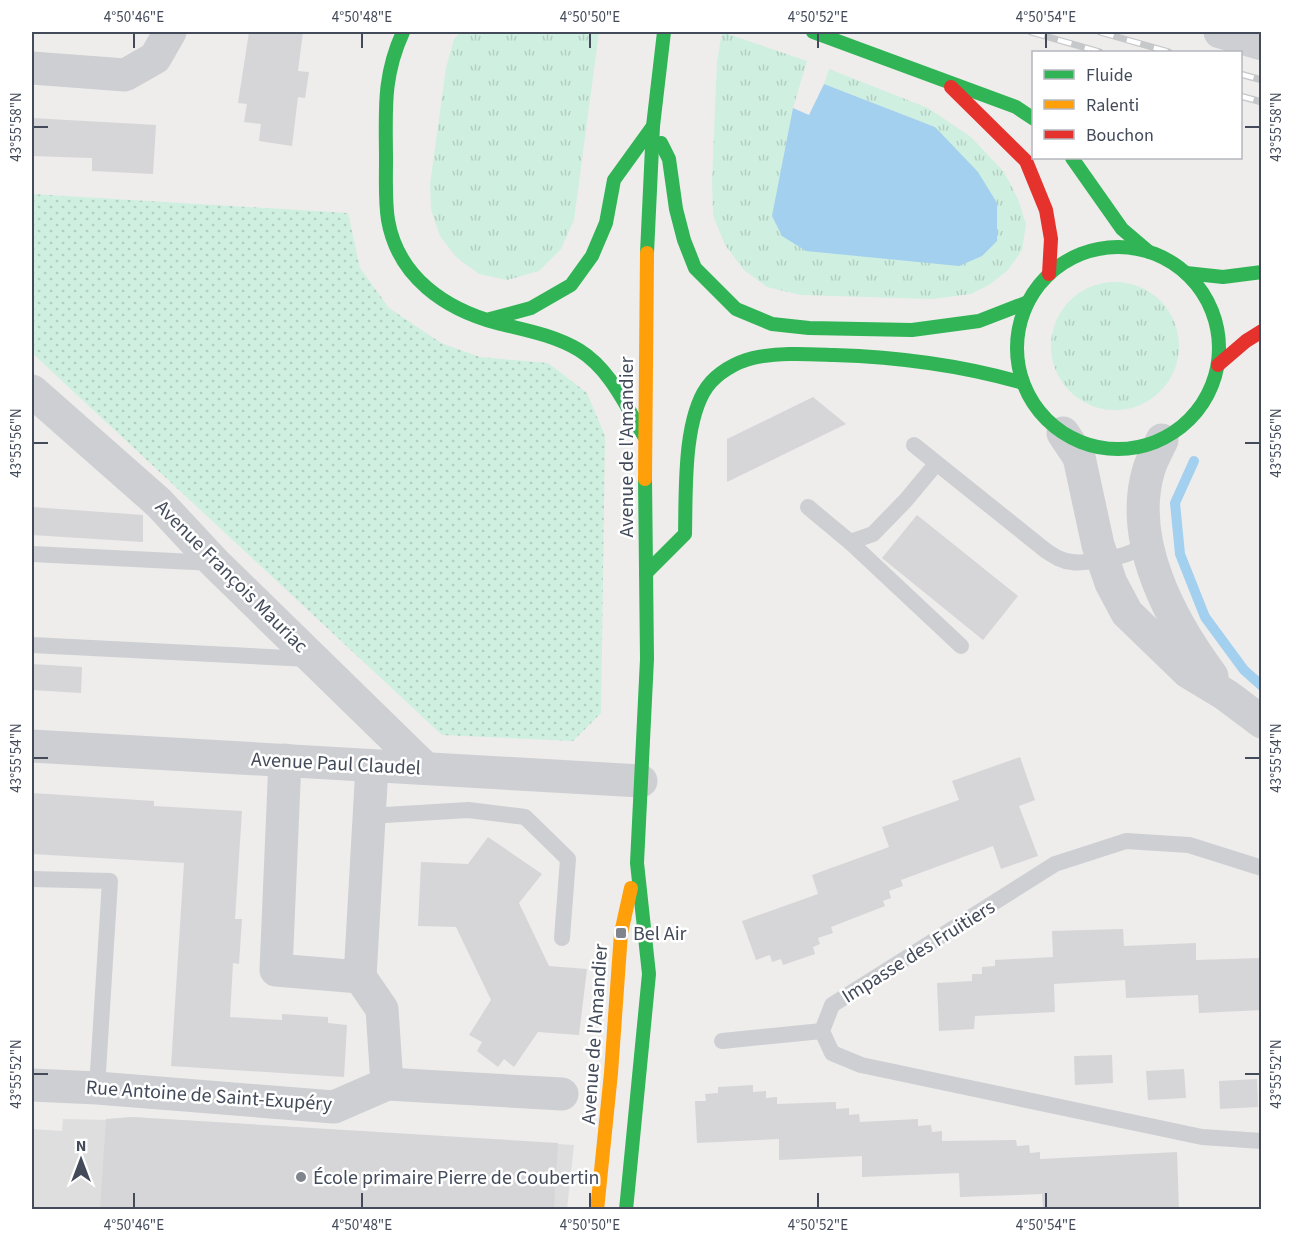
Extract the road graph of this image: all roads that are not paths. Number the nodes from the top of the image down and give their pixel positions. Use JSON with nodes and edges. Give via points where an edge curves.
{"nodes":[{"id":1,"x":170,"y":32,"type":"edge"},
{"id":2,"x":403,"y":32,"type":"edge"},
{"id":3,"x":664,"y":32,"type":"edge"},
{"id":4,"x":813,"y":32,"type":"edge"},
{"id":5,"x":1220,"y":32,"type":"edge"},
{"id":6,"x":1262,"y":44,"type":"edge"},
{"id":7,"x":32,"y":68,"type":"edge"},
{"id":8,"x":944,"y":79,"type":"junction"},
{"id":9,"x":1032,"y":118,"type":"edge"},
{"id":10,"x":653,"y":126,"type":"junction"},
{"id":11,"x":1073,"y":159,"type":"edge"},
{"id":12,"x":1149,"y":252,"type":"junction"},
{"id":13,"x":1262,"y":272,"type":"edge"},
{"id":14,"x":1186,"y":273,"type":"junction"},
{"id":15,"x":1049,"y":274,"type":"junction"},
{"id":16,"x":1028,"y":302,"type":"junction"},
{"id":17,"x":488,"y":320,"type":"junction"},
{"id":18,"x":1262,"y":331,"type":"edge"},
{"id":19,"x":1218,"y":365,"type":"junction"},
{"id":20,"x":1023,"y":383,"type":"junction"},
{"id":21,"x":32,"y":391,"type":"edge"},
{"id":22,"x":1063,"y":433,"type":"junction"},
{"id":23,"x":644,"y":436,"type":"junction"},
{"id":24,"x":1162,"y":440,"type":"junction"},
{"id":25,"x":914,"y":445,"type":"dead end"},
{"id":26,"x":936,"y":464,"type":"junction"},
{"id":27,"x":808,"y":507,"type":"dead end"},
{"id":28,"x":1146,"y":536,"type":"junction"},
{"id":29,"x":850,"y":542,"type":"junction"},
{"id":30,"x":32,"y":554,"type":"edge"},
{"id":31,"x":1103,"y":560,"type":"junction"},
{"id":32,"x":215,"y":563,"type":"junction"},
{"id":33,"x":646,"y":573,"type":"junction"},
{"id":34,"x":32,"y":645,"type":"edge"},
{"id":35,"x":961,"y":646,"type":"dead end"},
{"id":36,"x":315,"y":659,"type":"junction"},
{"id":37,"x":1226,"y":695,"type":"junction"},
{"id":38,"x":1262,"y":722,"type":"edge"},
{"id":39,"x":32,"y":746,"type":"edge"},
{"id":40,"x":285,"y":760,"type":"junction"},
{"id":41,"x":372,"y":766,"type":"junction"},
{"id":42,"x":425,"y":768,"type":"junction"},
{"id":43,"x":641,"y":781,"type":"junction"},
{"id":44,"x":369,"y":816,"type":"junction"},
{"id":45,"x":637,"y":863,"type":"junction"},
{"id":46,"x":1262,"y":868,"type":"edge"},
{"id":47,"x":32,"y":879,"type":"edge"},
{"id":48,"x":562,"y":938,"type":"dead end"},
{"id":49,"x":360,"y":977,"type":"junction"},
{"id":50,"x":822,"y":1031,"type":"junction"},
{"id":51,"x":722,"y":1041,"type":"dead end"},
{"id":52,"x":387,"y":1084,"type":"junction"},
{"id":53,"x":32,"y":1085,"type":"edge"},
{"id":54,"x":97,"y":1088,"type":"junction"},
{"id":55,"x":562,"y":1094,"type":"dead end"},
{"id":56,"x":1262,"y":1142,"type":"edge"},
{"id":57,"x":597,"y":1209,"type":"edge"},
{"id":58,"x":626,"y":1209,"type":"edge"}],
"edges":[{"from":1,"to":7,"type":"street","via":[[155,57],[125,75]]},
{"from":2,"to":17,"type":"main road","via":[[386,87],[390,228],[403,259],[422,287],[442,302]]},
{"from":3,"to":10,"type":"main road","name":"Avenue de l'Amandier"},
{"from":4,"to":8,"type":"main road"},
{"from":5,"to":6,"type":"street"},
{"from":8,"to":9,"type":"main road","via":[[1016,107]]},
{"from":8,"to":15,"type":"main road","via":[[1026,161],[1046,210],[1051,239]]},
{"from":10,"to":16,"type":"main road","via":[[669,159],[676,208],[695,268],[736,309],[772,324],[912,330],[979,321]]},
{"from":10,"to":17,"type":"main road","via":[[614,180],[606,223],[592,256],[571,285],[531,308]]},
{"from":10,"to":23,"type":"main road","name":"Avenue de l'Amandier"},
{"from":11,"to":12,"type":"main road","via":[[1122,229]]},
{"from":12,"to":14,"type":"main road"},
{"from":12,"to":15,"type":"main road","via":[[1122,247],[1096,249]]},
{"from":13,"to":14,"type":"main road","via":[[1223,277]]},
{"from":14,"to":19,"type":"main road","via":[[1203,293],[1214,315]]},
{"from":15,"to":16,"type":"main road"},
{"from":16,"to":20,"type":"main road","via":[[1019,328],[1017,356]]},
{"from":17,"to":23,"type":"main road","via":[[551,336],[580,351],[616,388]]},
{"from":18,"to":19,"type":"main road"},
{"from":19,"to":24,"type":"main road","via":[[1208,396],[1188,422]]},
{"from":20,"to":22,"type":"main road","via":[[1045,418]]},
{"from":20,"to":33,"type":"main road","via":[[929,360],[884,356],[809,354],[751,358],[727,369],[707,388],[695,412],[690,438],[686,534]]},
{"from":21,"to":32,"type":"street","name":"Avenue François Mauriac","via":[[159,503]]},
{"from":22,"to":24,"type":"main road","via":[[1086,444],[1112,449],[1137,448]]},
{"from":22,"to":31,"type":"street","via":[[1079,457]]},
{"from":23,"to":33,"type":"main road","name":"Avenue de l'Amandier"},
{"from":24,"to":28,"type":"street","via":[[1149,469],[1143,499]]},
{"from":25,"to":26,"type":"lane"},
{"from":26,"to":29,"type":"lane","via":[[873,534]]},
{"from":26,"to":31,"type":"lane","via":[[1060,560]]},
{"from":27,"to":29,"type":"lane"},
{"from":28,"to":31,"type":"lane","via":[[1138,549]]},
{"from":28,"to":37,"type":"street","via":[[1161,590],[1178,625]]},
{"from":29,"to":35,"type":"lane"},
{"from":30,"to":32,"type":"lane"},
{"from":31,"to":37,"type":"street","via":[[1127,613],[1188,672]]},
{"from":32,"to":36,"type":"street","name":"Avenue François Mauriac"},
{"from":33,"to":43,"type":"main road","name":"Avenue de l'Amandier"},
{"from":34,"to":36,"type":"lane"},
{"from":36,"to":42,"type":"street","name":"Avenue François Mauriac"},
{"from":37,"to":38,"type":"street"},
{"from":39,"to":40,"type":"street","name":"Avenue Paul Claudel"},
{"from":40,"to":41,"type":"street","name":"Avenue Paul Claudel"},
{"from":40,"to":49,"type":"street","via":[[276,970]]},
{"from":41,"to":42,"type":"street","name":"Avenue Paul Claudel"},
{"from":41,"to":44,"type":"street"},
{"from":42,"to":43,"type":"street","name":"Avenue Paul Claudel"},
{"from":43,"to":45,"type":"main road","name":"Avenue de l'Amandier"},
{"from":44,"to":48,"type":"lane","via":[[468,810],[525,817],[568,859]]},
{"from":44,"to":49,"type":"street"},
{"from":45,"to":57,"type":"main road","name":"Avenue de l'Amandier","via":[[621,933]]},
{"from":45,"to":58,"type":"main road","name":"Avenue de l'Amandier","via":[[649,974]]},
{"from":46,"to":50,"type":"lane","name":"Impasse des Fruitiers","via":[[1189,844],[1126,841],[1055,864],[832,1005]]},
{"from":47,"to":54,"type":"lane","via":[[110,881]]},
{"from":49,"to":52,"type":"street","via":[[382,1009]]},
{"from":50,"to":51,"type":"lane"},
{"from":50,"to":56,"type":"lane","via":[[832,1053],[861,1065],[1202,1137]]},
{"from":52,"to":54,"type":"street","name":"Rue Antoine de Saint-Exupéry","via":[[334,1107]]},
{"from":52,"to":55,"type":"street","name":"Rue Antoine de Saint-Exupéry"},
{"from":53,"to":54,"type":"street","name":"Rue Antoine de Saint-Exupéry"}]}
